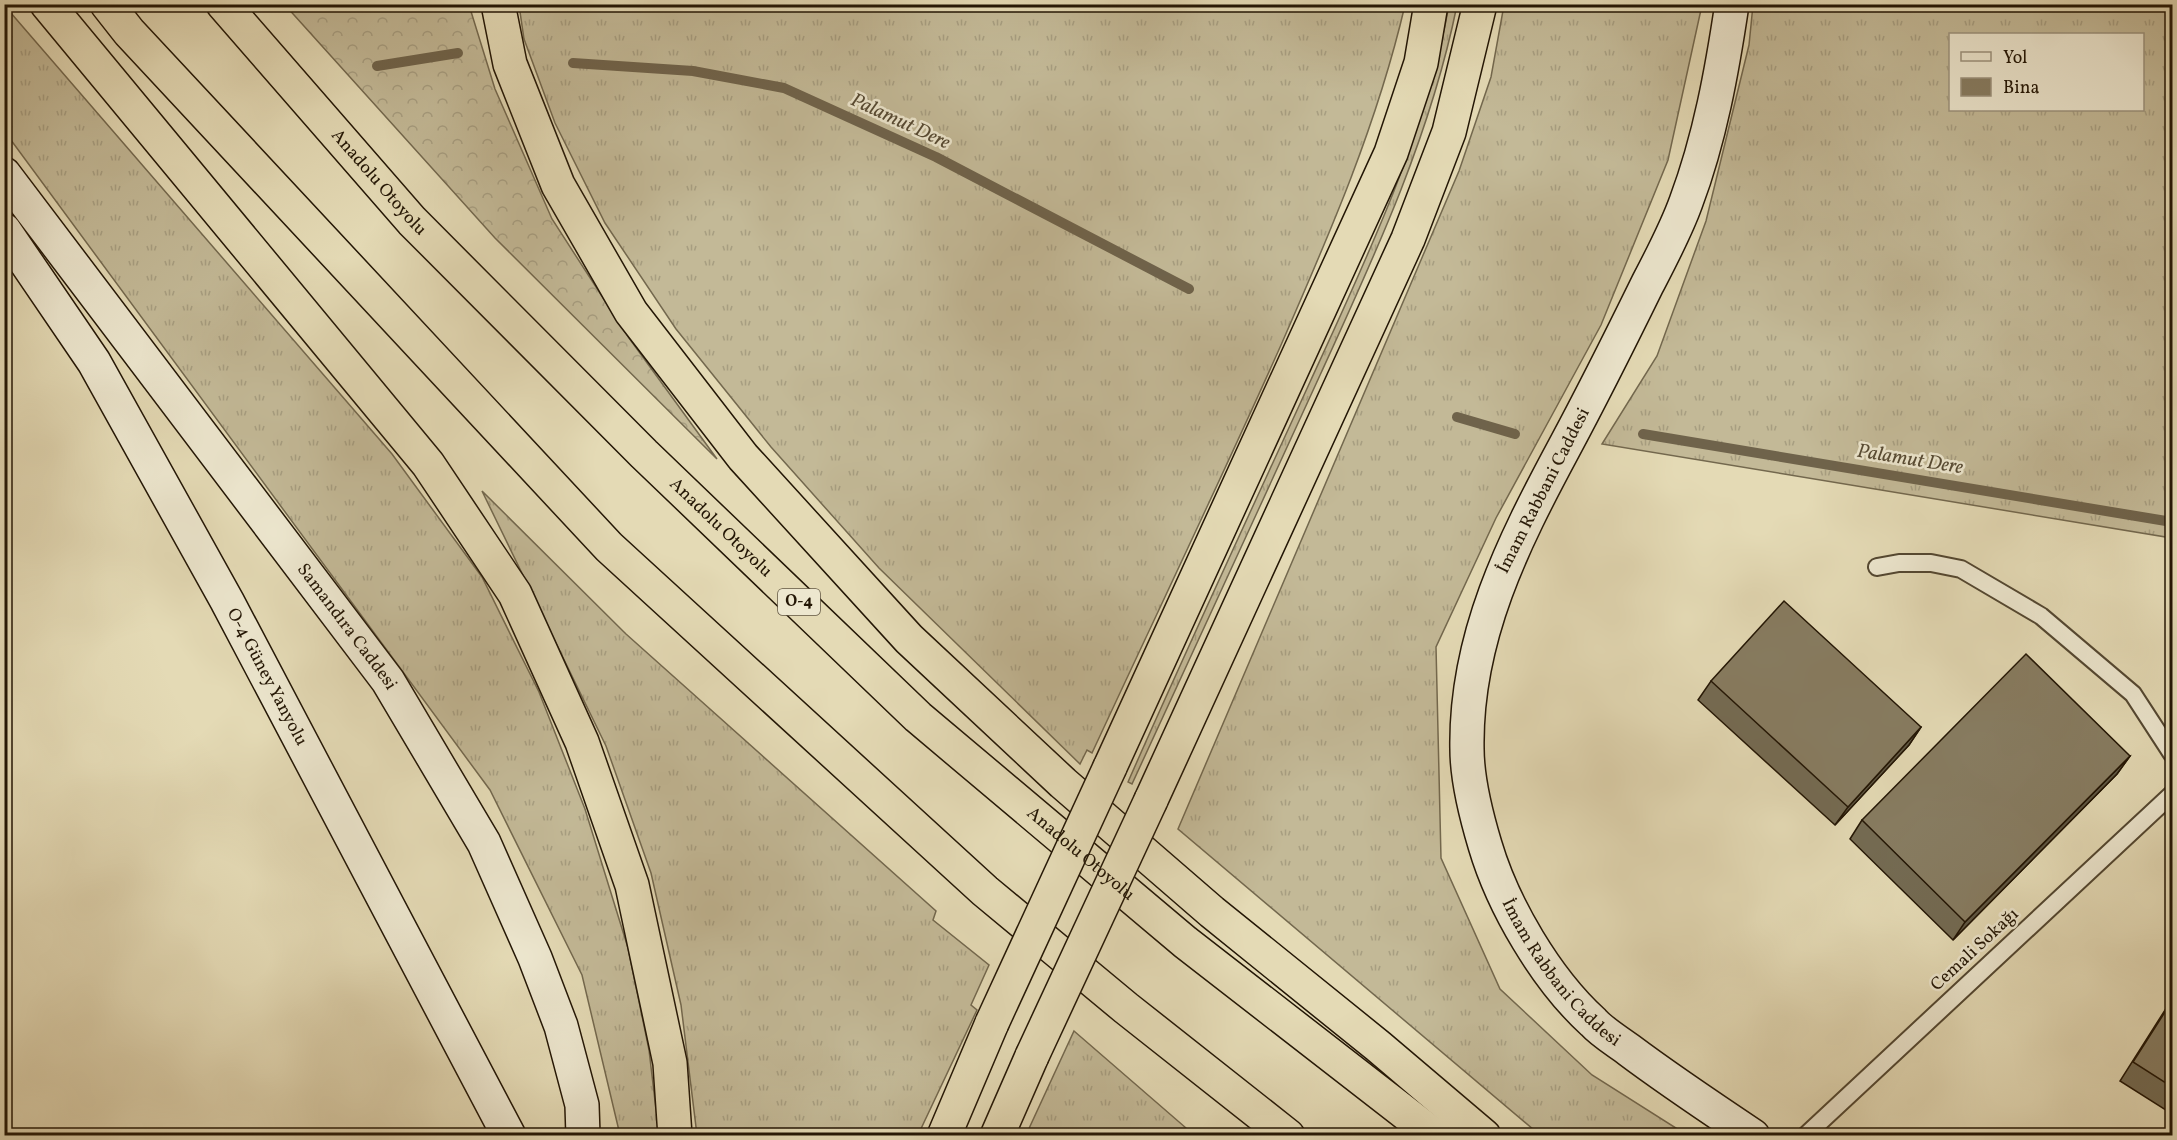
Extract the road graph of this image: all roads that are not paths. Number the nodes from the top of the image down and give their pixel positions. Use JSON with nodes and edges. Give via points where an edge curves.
{"nodes":[{"id":1,"x":47,"y":4,"type":"edge"},
{"id":2,"x":106,"y":4,"type":"edge"},
{"id":3,"x":223,"y":4,"type":"edge"},
{"id":4,"x":498,"y":4,"type":"edge"},
{"id":5,"x":1431,"y":4,"type":"edge"},
{"id":6,"x":1480,"y":4,"type":"edge"},
{"id":7,"x":1732,"y":4,"type":"edge"},
{"id":8,"x":4,"y":174,"type":"edge"},
{"id":9,"x":4,"y":230,"type":"edge"},
{"id":10,"x":1877,"y":567,"type":"dead end"},
{"id":11,"x":2172,"y":754,"type":"edge"},
{"id":12,"x":2172,"y":794,"type":"edge"},
{"id":13,"x":509,"y":1136,"type":"edge"},
{"id":14,"x":583,"y":1136,"type":"edge"},
{"id":15,"x":675,"y":1136,"type":"edge"},
{"id":16,"x":944,"y":1136,"type":"edge"},
{"id":17,"x":998,"y":1136,"type":"edge"},
{"id":18,"x":1288,"y":1136,"type":"edge"},
{"id":19,"x":1435,"y":1136,"type":"edge"},
{"id":20,"x":1484,"y":1136,"type":"edge"},
{"id":21,"x":1753,"y":1136,"type":"edge"},
{"id":22,"x":1804,"y":1136,"type":"edge"}],
"edges":[{"from":1,"to":15,"type":"highway","via":[[428,464],[514,594],[582,742],[632,885],[670,1063]]},
{"from":2,"to":18,"type":"highway","via":[[609,547],[986,891]]},
{"from":3,"to":19,"type":"highway","name":"Anadolu Otoyolu","number":"O-4","via":[[412,221],[644,454],[918,717],[1185,942]]},
{"from":4,"to":20,"type":"highway","via":[[510,64],[558,185],[631,312],[743,456],[909,639],[1063,783],[1212,912]]},
{"from":5,"to":16,"type":"highway","bridge":true,"via":[[1421,63],[1391,153],[992,1023]]},
{"from":6,"to":17,"type":"highway","bridge":true,"via":[[1449,132],[1408,239]]},
{"from":7,"to":21,"type":"main road","name":"İmam Rabbani Caddesi","via":[[1705,143],[1686,203],[1606,369],[1525,520],[1496,586],[1477,646],[1466,751],[1477,816],[1493,870],[1520,928],[1556,978],[1592,1022],[1665,1078]]},
{"from":8,"to":14,"type":"main road","name":"Samandıra Caddesi","via":[[388,681],[484,843],[535,958],[561,1026],[582,1105]]},
{"from":9,"to":13,"type":"main road","name":"O-4 Güney Yanyolu","via":[[94,362],[135,435],[227,601]]},
{"from":10,"to":11,"type":"lane","via":[[1932,563],[1961,569],[2041,616],[2133,694]]},
{"from":12,"to":22,"type":"lane","name":"Cemali Sokağı"}]}
